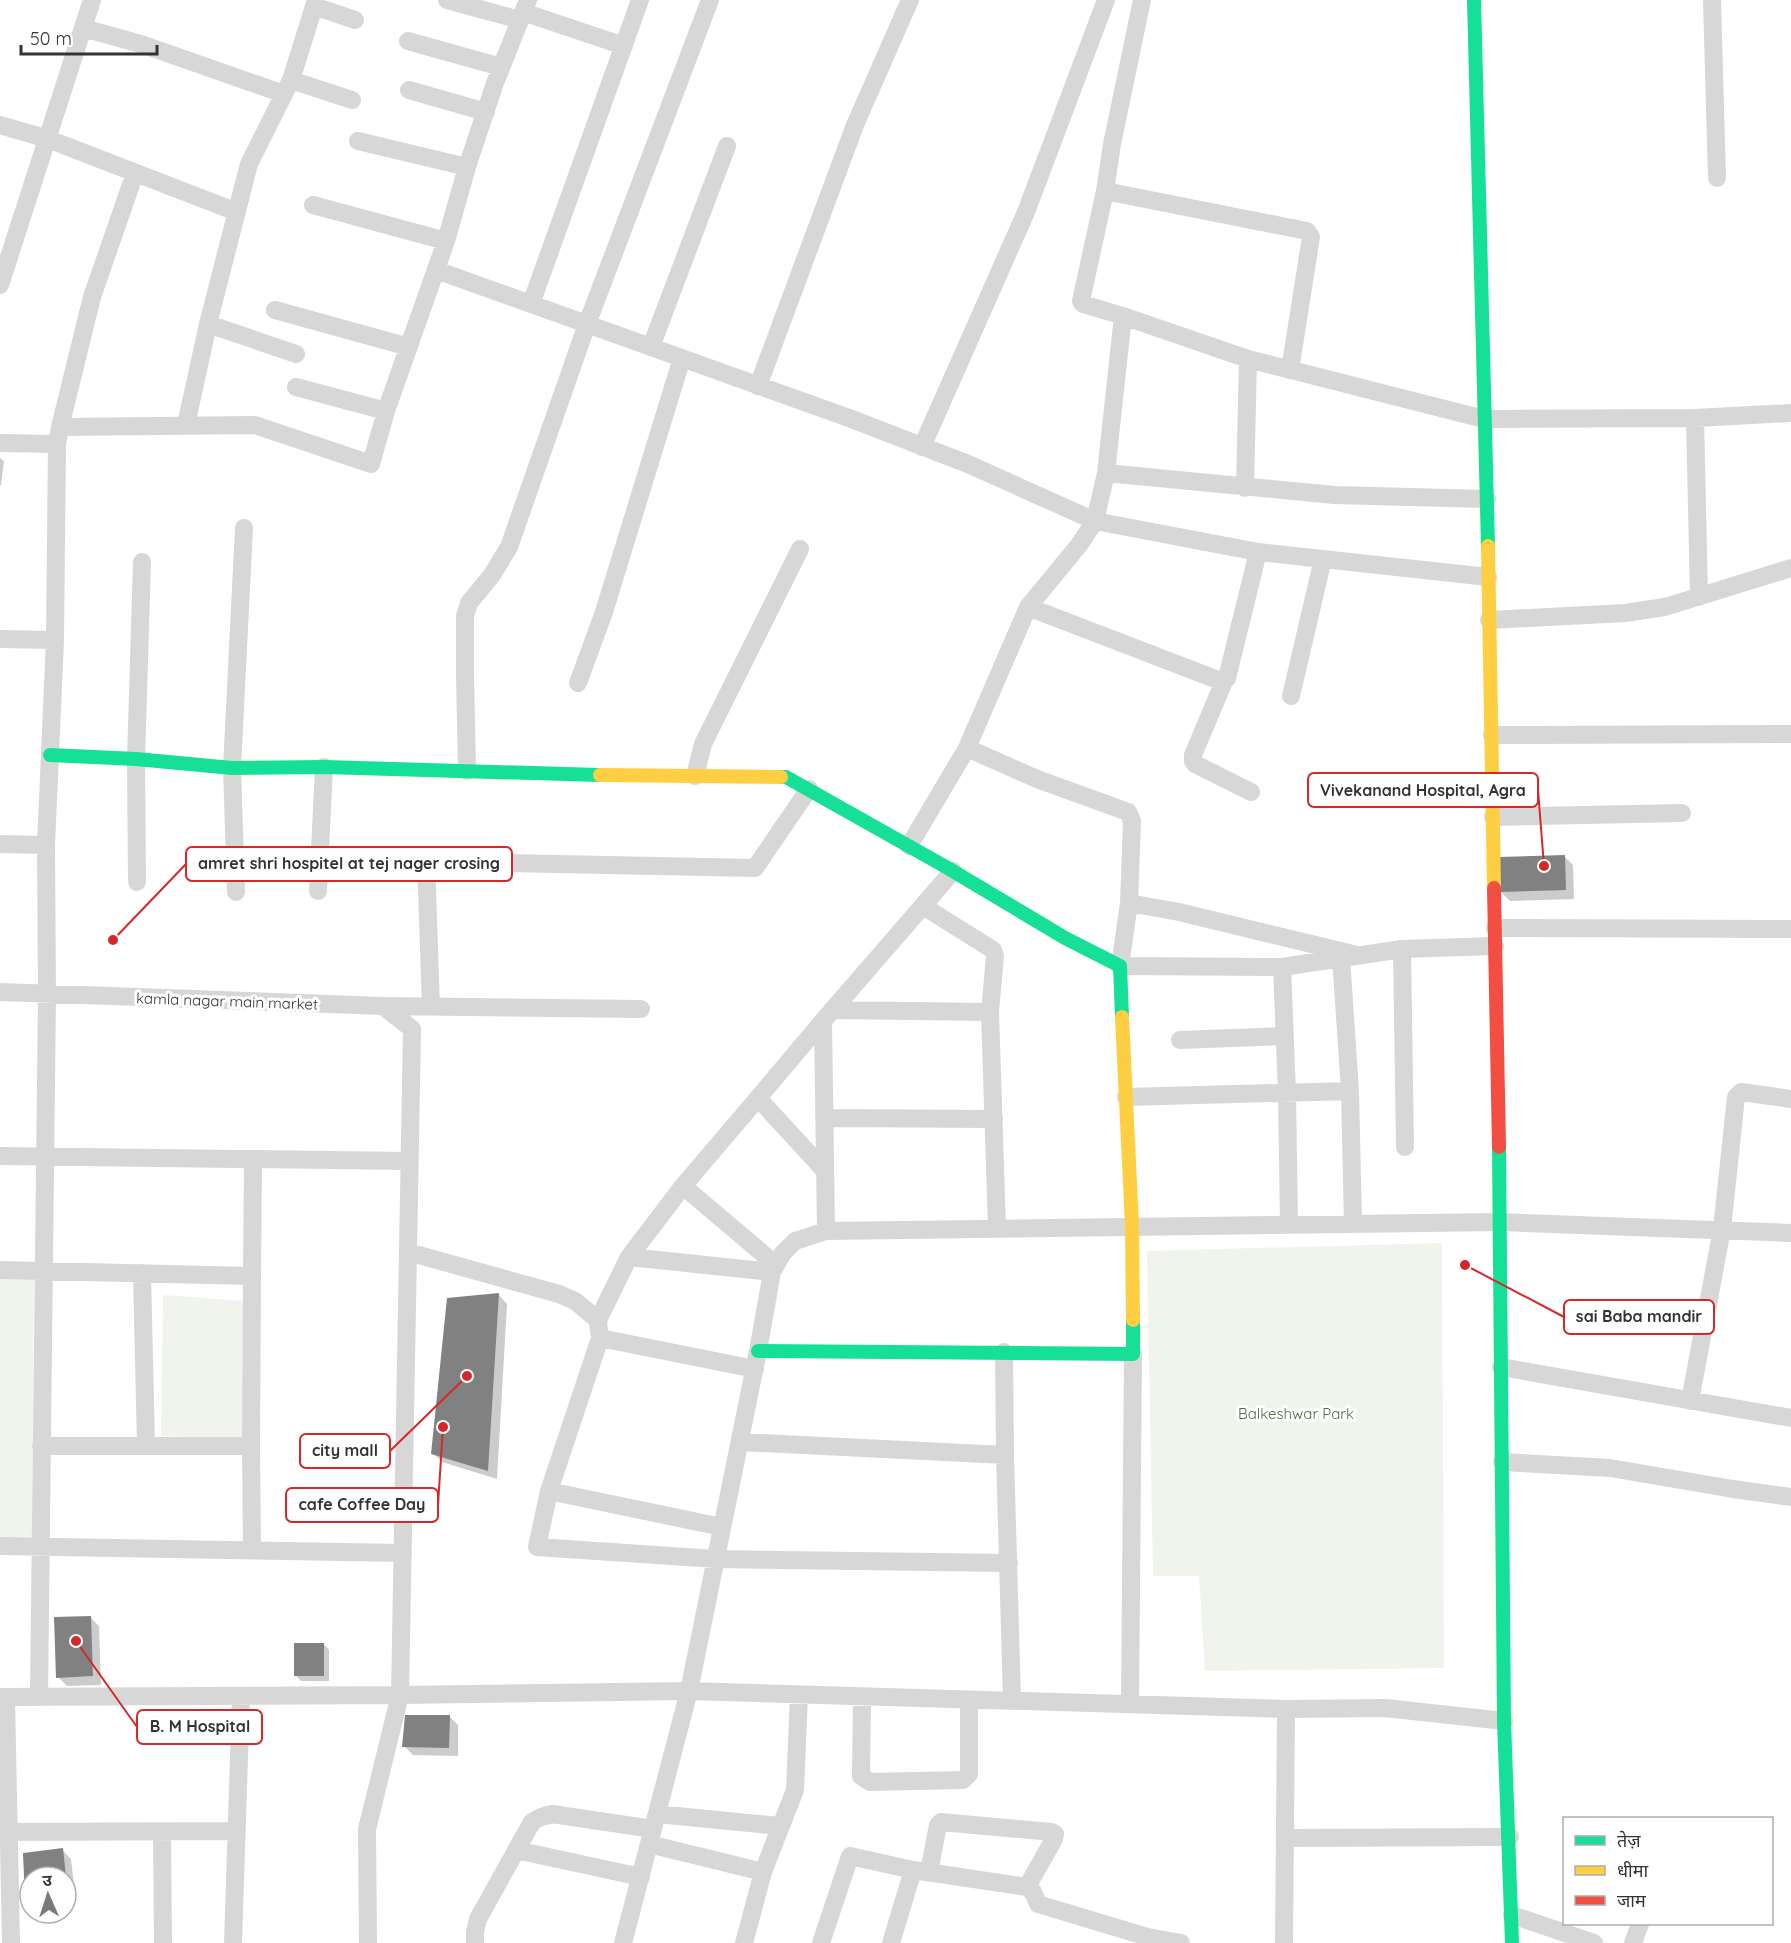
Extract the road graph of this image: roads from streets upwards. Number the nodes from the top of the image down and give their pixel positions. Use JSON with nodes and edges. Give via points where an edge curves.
{"nodes":[{"id":1,"x":92,"y":0,"type":"edge"},
{"id":2,"x":447,"y":0,"type":"edge"},
{"id":3,"x":640,"y":0,"type":"edge"},
{"id":4,"x":710,"y":0,"type":"edge"},
{"id":5,"x":910,"y":0,"type":"edge"},
{"id":6,"x":1106,"y":0,"type":"edge"},
{"id":7,"x":1142,"y":0,"type":"edge"},
{"id":8,"x":1474,"y":0,"type":"edge"},
{"id":9,"x":1712,"y":0,"type":"edge"},
{"id":10,"x":315,"y":3,"type":"edge"},
{"id":11,"x":523,"y":11,"type":"edge"},
{"id":12,"x":355,"y":20,"type":"dead end"},
{"id":13,"x":83,"y":28,"type":"junction"},
{"id":14,"x":408,"y":41,"type":"dead end"},
{"id":15,"x":624,"y":46,"type":"junction"},
{"id":16,"x":501,"y":67,"type":"junction"},
{"id":17,"x":287,"y":87,"type":"junction"},
{"id":18,"x":409,"y":90,"type":"dead end"},
{"id":19,"x":352,"y":100,"type":"dead end"},
{"id":20,"x":486,"y":112,"type":"junction"},
{"id":21,"x":0,"y":125,"type":"edge"},
{"id":22,"x":48,"y":139,"type":"junction"},
{"id":23,"x":358,"y":141,"type":"dead end"},
{"id":24,"x":727,"y":146,"type":"dead end"},
{"id":25,"x":467,"y":167,"type":"junction"},
{"id":26,"x":135,"y":172,"type":"junction"},
{"id":27,"x":1717,"y":178,"type":"dead end"},
{"id":28,"x":1105,"y":191,"type":"junction"},
{"id":29,"x":313,"y":205,"type":"dead end"},
{"id":30,"x":237,"y":212,"type":"junction"},
{"id":31,"x":446,"y":241,"type":"junction"},
{"id":32,"x":436,"y":270,"type":"junction"},
{"id":33,"x":0,"y":285,"type":"edge"},
{"id":34,"x":531,"y":304,"type":"junction"},
{"id":35,"x":275,"y":310,"type":"dead end"},
{"id":36,"x":1123,"y":316,"type":"junction"},
{"id":37,"x":208,"y":324,"type":"junction"},
{"id":38,"x":587,"y":324,"type":"junction"},
{"id":39,"x":409,"y":347,"type":"junction"},
{"id":40,"x":651,"y":347,"type":"junction"},
{"id":41,"x":296,"y":354,"type":"dead end"},
{"id":42,"x":682,"y":358,"type":"junction"},
{"id":43,"x":1248,"y":359,"type":"junction"},
{"id":44,"x":1290,"y":370,"type":"junction"},
{"id":45,"x":758,"y":386,"type":"junction"},
{"id":46,"x":296,"y":387,"type":"dead end"},
{"id":47,"x":386,"y":411,"type":"junction"},
{"id":48,"x":1791,"y":413,"type":"edge"},
{"id":49,"x":1695,"y":418,"type":"junction"},
{"id":50,"x":1484,"y":419,"type":"junction"},
{"id":51,"x":186,"y":426,"type":"junction"},
{"id":52,"x":58,"y":436,"type":"junction"},
{"id":53,"x":0,"y":443,"type":"edge"},
{"id":54,"x":922,"y":447,"type":"junction"},
{"id":55,"x":1106,"y":473,"type":"junction"},
{"id":56,"x":1245,"y":488,"type":"junction"},
{"id":57,"x":1487,"y":499,"type":"junction"},
{"id":58,"x":1095,"y":521,"type":"junction"},
{"id":59,"x":244,"y":528,"type":"dead end"},
{"id":60,"x":800,"y":549,"type":"dead end"},
{"id":61,"x":1258,"y":552,"type":"junction"},
{"id":62,"x":1323,"y":559,"type":"junction"},
{"id":63,"x":142,"y":562,"type":"dead end"},
{"id":64,"x":1791,"y":568,"type":"edge"},
{"id":65,"x":1488,"y":577,"type":"junction"},
{"id":66,"x":1700,"y":597,"type":"junction"},
{"id":67,"x":1028,"y":607,"type":"junction"},
{"id":68,"x":1489,"y":620,"type":"junction"},
{"id":69,"x":0,"y":639,"type":"edge"},
{"id":70,"x":55,"y":640,"type":"junction"},
{"id":71,"x":1225,"y":679,"type":"junction"},
{"id":72,"x":578,"y":683,"type":"dead end"},
{"id":73,"x":1291,"y":696,"type":"dead end"},
{"id":74,"x":1791,"y":734,"type":"edge"},
{"id":75,"x":1492,"y":735,"type":"junction"},
{"id":76,"x":967,"y":748,"type":"junction"},
{"id":77,"x":50,"y":755,"type":"junction"},
{"id":78,"x":136,"y":759,"type":"junction"},
{"id":79,"x":324,"y":767,"type":"junction"},
{"id":80,"x":232,"y":768,"type":"junction"},
{"id":81,"x":467,"y":771,"type":"junction"},
{"id":82,"x":695,"y":776,"type":"junction"},
{"id":83,"x":809,"y":789,"type":"junction"},
{"id":84,"x":1251,"y":792,"type":"dead end"},
{"id":85,"x":1682,"y":813,"type":"dead end"},
{"id":86,"x":1493,"y":817,"type":"junction"},
{"id":87,"x":0,"y":844,"type":"edge"},
{"id":88,"x":46,"y":844,"type":"junction"},
{"id":89,"x":909,"y":846,"type":"junction"},
{"id":90,"x":320,"y":859,"type":"junction"},
{"id":91,"x":426,"y":860,"type":"junction"},
{"id":92,"x":953,"y":871,"type":"junction"},
{"id":93,"x":137,"y":882,"type":"dead end"},
{"id":94,"x":318,"y":891,"type":"dead end"},
{"id":95,"x":236,"y":892,"type":"dead end"},
{"id":96,"x":1130,"y":903,"type":"junction"},
{"id":97,"x":923,"y":906,"type":"junction"},
{"id":98,"x":1791,"y":929,"type":"edge"},
{"id":99,"x":1495,"y":937,"type":"junction"},
{"id":100,"x":1402,"y":949,"type":"junction"},
{"id":101,"x":1349,"y":956,"type":"junction"},
{"id":102,"x":1120,"y":966,"type":"junction"},
{"id":103,"x":1281,"y":967,"type":"junction"},
{"id":104,"x":0,"y":992,"type":"edge"},
{"id":105,"x":47,"y":995,"type":"junction"},
{"id":106,"x":383,"y":1006,"type":"junction"},
{"id":107,"x":431,"y":1007,"type":"junction"},
{"id":108,"x":640,"y":1009,"type":"dead end"},
{"id":109,"x":990,"y":1012,"type":"junction"},
{"id":110,"x":827,"y":1016,"type":"junction"},
{"id":111,"x":1284,"y":1036,"type":"junction"},
{"id":112,"x":1180,"y":1040,"type":"dead end"},
{"id":113,"x":1350,"y":1090,"type":"junction"},
{"id":114,"x":1287,"y":1093,"type":"junction"},
{"id":115,"x":1126,"y":1097,"type":"junction"},
{"id":116,"x":758,"y":1098,"type":"junction"},
{"id":117,"x":1791,"y":1099,"type":"edge"},
{"id":118,"x":824,"y":1118,"type":"junction"},
{"id":119,"x":994,"y":1119,"type":"junction"},
{"id":120,"x":1405,"y":1147,"type":"dead end"},
{"id":121,"x":0,"y":1156,"type":"edge"},
{"id":122,"x":44,"y":1157,"type":"junction"},
{"id":123,"x":253,"y":1160,"type":"junction"},
{"id":124,"x":409,"y":1161,"type":"junction"},
{"id":125,"x":825,"y":1171,"type":"junction"},
{"id":126,"x":683,"y":1186,"type":"junction"},
{"id":127,"x":1500,"y":1222,"type":"junction"},
{"id":128,"x":1353,"y":1223,"type":"junction"},
{"id":129,"x":1289,"y":1224,"type":"junction"},
{"id":130,"x":1132,"y":1225,"type":"junction"},
{"id":131,"x":998,"y":1228,"type":"junction"},
{"id":132,"x":1722,"y":1229,"type":"junction"},
{"id":133,"x":826,"y":1231,"type":"junction"},
{"id":134,"x":1791,"y":1233,"type":"edge"},
{"id":135,"x":408,"y":1252,"type":"junction"},
{"id":136,"x":629,"y":1257,"type":"junction"},
{"id":137,"x":774,"y":1268,"type":"junction"},
{"id":138,"x":0,"y":1270,"type":"edge"},
{"id":139,"x":43,"y":1270,"type":"junction"},
{"id":140,"x":142,"y":1273,"type":"junction"},
{"id":141,"x":252,"y":1276,"type":"junction"},
{"id":142,"x":598,"y":1320,"type":"junction"},
{"id":143,"x":600,"y":1338,"type":"junction"},
{"id":144,"x":1004,"y":1352,"type":"junction"},
{"id":145,"x":1133,"y":1354,"type":"junction"},
{"id":146,"x":756,"y":1360,"type":"junction"},
{"id":147,"x":1501,"y":1367,"type":"junction"},
{"id":148,"x":1690,"y":1401,"type":"junction"},
{"id":149,"x":1791,"y":1418,"type":"edge"},
{"id":150,"x":740,"y":1442,"type":"junction"},
{"id":151,"x":41,"y":1446,"type":"junction"},
{"id":152,"x":146,"y":1446,"type":"junction"},
{"id":153,"x":251,"y":1446,"type":"junction"},
{"id":154,"x":1005,"y":1455,"type":"junction"},
{"id":155,"x":1502,"y":1462,"type":"junction"},
{"id":156,"x":549,"y":1491,"type":"junction"},
{"id":157,"x":1791,"y":1497,"type":"edge"},
{"id":158,"x":722,"y":1527,"type":"junction"},
{"id":159,"x":0,"y":1546,"type":"edge"},
{"id":160,"x":40,"y":1546,"type":"junction"},
{"id":161,"x":252,"y":1550,"type":"junction"},
{"id":162,"x":403,"y":1553,"type":"junction"},
{"id":163,"x":716,"y":1559,"type":"junction"},
{"id":164,"x":1009,"y":1563,"type":"junction"},
{"id":165,"x":689,"y":1691,"type":"junction"},
{"id":166,"x":400,"y":1695,"type":"junction"},
{"id":167,"x":799,"y":1695,"type":"junction"},
{"id":168,"x":241,"y":1696,"type":"junction"},
{"id":169,"x":3,"y":1697,"type":"edge"},
{"id":170,"x":39,"y":1697,"type":"junction"},
{"id":171,"x":862,"y":1697,"type":"junction"},
{"id":172,"x":969,"y":1700,"type":"junction"},
{"id":173,"x":1012,"y":1700,"type":"junction"},
{"id":174,"x":1131,"y":1704,"type":"junction"},
{"id":175,"x":1286,"y":1709,"type":"junction"},
{"id":176,"x":1504,"y":1721,"type":"junction"},
{"id":177,"x":780,"y":1826,"type":"junction"},
{"id":178,"x":653,"y":1829,"type":"junction"},
{"id":179,"x":236,"y":1831,"type":"junction"},
{"id":180,"x":4,"y":1832,"type":"edge"},
{"id":181,"x":162,"y":1832,"type":"junction"},
{"id":182,"x":1510,"y":1837,"type":"junction"},
{"id":183,"x":1285,"y":1838,"type":"junction"},
{"id":184,"x":516,"y":1850,"type":"junction"},
{"id":185,"x":921,"y":1871,"type":"junction"},
{"id":186,"x":763,"y":1872,"type":"junction"},
{"id":187,"x":640,"y":1877,"type":"junction"},
{"id":188,"x":1027,"y":1887,"type":"junction"},
{"id":189,"x":1512,"y":1915,"type":"junction"},
{"id":190,"x":1639,"y":1925,"type":"edge"},
{"id":191,"x":11,"y":1943,"type":"edge"},
{"id":192,"x":163,"y":1943,"type":"edge"},
{"id":193,"x":233,"y":1943,"type":"edge"},
{"id":194,"x":368,"y":1943,"type":"edge"},
{"id":195,"x":475,"y":1943,"type":"edge"},
{"id":196,"x":623,"y":1943,"type":"edge"},
{"id":197,"x":744,"y":1943,"type":"edge"},
{"id":198,"x":821,"y":1943,"type":"edge"},
{"id":199,"x":891,"y":1943,"type":"edge"},
{"id":200,"x":1181,"y":1943,"type":"edge"},
{"id":201,"x":1284,"y":1943,"type":"edge"},
{"id":202,"x":1512,"y":1943,"type":"edge"},
{"id":203,"x":1594,"y":1943,"type":"edge"},
{"id":204,"x":1633,"y":1943,"type":"edge"}],
"edges":[{"from":1,"to":13,"type":"street"},
{"from":2,"to":11,"type":"street"},
{"from":3,"to":15,"type":"street"},
{"from":4,"to":38,"type":"street"},
{"from":5,"to":45,"type":"street","via":[[855,126]]},
{"from":6,"to":54,"type":"street","via":[[1026,212]]},
{"from":7,"to":28,"type":"street"},
{"from":8,"to":50,"type":"street"},
{"from":9,"to":27,"type":"street"},
{"from":10,"to":12,"type":"street"},
{"from":10,"to":17,"type":"street"},
{"from":11,"to":15,"type":"street"},
{"from":11,"to":16,"type":"street"},
{"from":13,"to":17,"type":"street"},
{"from":13,"to":22,"type":"street"},
{"from":14,"to":16,"type":"street"},
{"from":15,"to":34,"type":"street"},
{"from":16,"to":20,"type":"street"},
{"from":17,"to":19,"type":"street"},
{"from":17,"to":30,"type":"street","via":[[249,164]]},
{"from":18,"to":20,"type":"street"},
{"from":20,"to":25,"type":"street"},
{"from":21,"to":22,"type":"street"},
{"from":22,"to":26,"type":"street"},
{"from":22,"to":33,"type":"street"},
{"from":23,"to":25,"type":"street"},
{"from":24,"to":40,"type":"street"},
{"from":25,"to":31,"type":"street"},
{"from":26,"to":30,"type":"street"},
{"from":26,"to":52,"type":"street","via":[[92,297]]},
{"from":28,"to":36,"type":"street","via":[[1081,301]]},
{"from":28,"to":44,"type":"street","via":[[1310,233]]},
{"from":29,"to":31,"type":"street"},
{"from":30,"to":37,"type":"street"},
{"from":31,"to":32,"type":"street"},
{"from":32,"to":34,"type":"street"},
{"from":32,"to":39,"type":"street"},
{"from":34,"to":38,"type":"street"},
{"from":35,"to":39,"type":"street"},
{"from":36,"to":43,"type":"street"},
{"from":36,"to":55,"type":"street"},
{"from":37,"to":41,"type":"street"},
{"from":37,"to":51,"type":"street"},
{"from":38,"to":40,"type":"street"},
{"from":38,"to":81,"type":"street","via":[[509,547],[469,603],[465,616]]},
{"from":39,"to":47,"type":"street"},
{"from":40,"to":42,"type":"street"},
{"from":42,"to":45,"type":"street"},
{"from":42,"to":72,"type":"street","via":[[604,612]]},
{"from":43,"to":44,"type":"street"},
{"from":43,"to":56,"type":"street"},
{"from":44,"to":50,"type":"street"},
{"from":45,"to":54,"type":"street"},
{"from":46,"to":47,"type":"street"},
{"from":47,"to":51,"type":"street","via":[[371,464],[255,425]]},
{"from":48,"to":49,"type":"street"},
{"from":49,"to":50,"type":"street"},
{"from":49,"to":66,"type":"street"},
{"from":50,"to":57,"type":"street"},
{"from":51,"to":52,"type":"street"},
{"from":52,"to":53,"type":"street"},
{"from":52,"to":70,"type":"street"},
{"from":54,"to":58,"type":"street"},
{"from":55,"to":56,"type":"street"},
{"from":55,"to":58,"type":"street"},
{"from":56,"to":57,"type":"street"},
{"from":57,"to":65,"type":"street"},
{"from":58,"to":61,"type":"street"},
{"from":58,"to":67,"type":"street"},
{"from":59,"to":80,"type":"street"},
{"from":60,"to":82,"type":"street","via":[[703,744]]},
{"from":61,"to":62,"type":"street"},
{"from":61,"to":71,"type":"street"},
{"from":62,"to":65,"type":"street"},
{"from":62,"to":73,"type":"street"},
{"from":63,"to":78,"type":"street"},
{"from":64,"to":66,"type":"street"},
{"from":65,"to":68,"type":"street"},
{"from":66,"to":68,"type":"street","via":[[1625,613]]},
{"from":67,"to":71,"type":"street","via":[[1218,680]]},
{"from":67,"to":76,"type":"street"},
{"from":68,"to":75,"type":"street"},
{"from":69,"to":70,"type":"street"},
{"from":70,"to":77,"type":"street"},
{"from":71,"to":84,"type":"street","via":[[1193,761]]},
{"from":74,"to":75,"type":"street"},
{"from":75,"to":86,"type":"street"},
{"from":76,"to":89,"type":"street"},
{"from":76,"to":96,"type":"street","via":[[1128,812],[1132,821]]},
{"from":77,"to":78,"type":"street"},
{"from":77,"to":88,"type":"street"},
{"from":78,"to":80,"type":"street"},
{"from":78,"to":93,"type":"street"},
{"from":79,"to":80,"type":"street"},
{"from":79,"to":81,"type":"street"},
{"from":79,"to":90,"type":"street"},
{"from":80,"to":95,"type":"street"},
{"from":81,"to":82,"type":"street"},
{"from":82,"to":83,"type":"street","via":[[780,776]]},
{"from":83,"to":89,"type":"street"},
{"from":83,"to":91,"type":"street","via":[[755,868]]},
{"from":85,"to":86,"type":"street"},
{"from":86,"to":99,"type":"street"},
{"from":87,"to":88,"type":"street"},
{"from":88,"to":105,"type":"street"},
{"from":89,"to":92,"type":"street"},
{"from":90,"to":91,"type":"street"},
{"from":90,"to":94,"type":"street"},
{"from":91,"to":107,"type":"street"},
{"from":92,"to":97,"type":"street"},
{"from":92,"to":102,"type":"street"},
{"from":96,"to":101,"type":"street"},
{"from":96,"to":102,"type":"street"},
{"from":97,"to":109,"type":"street","via":[[993,950]]},
{"from":97,"to":110,"type":"street"},
{"from":98,"to":99,"type":"street"},
{"from":99,"to":100,"type":"street"},
{"from":99,"to":127,"type":"street"},
{"from":100,"to":101,"type":"street"},
{"from":100,"to":120,"type":"street"},
{"from":101,"to":103,"type":"street"},
{"from":101,"to":113,"type":"street"},
{"from":102,"to":103,"type":"street"},
{"from":102,"to":115,"type":"street"},
{"from":103,"to":111,"type":"street"},
{"from":104,"to":105,"type":"street","name":"kamla nagar main market"},
{"from":105,"to":106,"type":"street","name":"kamla nagar main market"},
{"from":105,"to":122,"type":"street"},
{"from":106,"to":107,"type":"street","name":"kamla nagar main market"},
{"from":106,"to":124,"type":"street","via":[[412,1029]]},
{"from":107,"to":108,"type":"street","name":"kamla nagar main market"},
{"from":109,"to":110,"type":"street"},
{"from":109,"to":119,"type":"street"},
{"from":110,"to":116,"type":"street"},
{"from":110,"to":118,"type":"street"},
{"from":111,"to":112,"type":"street"},
{"from":111,"to":114,"type":"street"},
{"from":113,"to":114,"type":"street"},
{"from":113,"to":128,"type":"street"},
{"from":114,"to":115,"type":"street"},
{"from":114,"to":129,"type":"street"},
{"from":115,"to":130,"type":"street"},
{"from":116,"to":125,"type":"street"},
{"from":116,"to":126,"type":"street"},
{"from":117,"to":132,"type":"street","via":[[1741,1092],[1736,1097]]},
{"from":118,"to":119,"type":"street"},
{"from":118,"to":125,"type":"street"},
{"from":119,"to":131,"type":"street"},
{"from":121,"to":122,"type":"street"},
{"from":122,"to":123,"type":"street"},
{"from":122,"to":139,"type":"street"},
{"from":123,"to":124,"type":"street"},
{"from":123,"to":141,"type":"street"},
{"from":124,"to":135,"type":"street"},
{"from":125,"to":133,"type":"street"},
{"from":126,"to":136,"type":"street"},
{"from":126,"to":137,"type":"street"},
{"from":127,"to":128,"type":"street"},
{"from":127,"to":132,"type":"street"},
{"from":127,"to":147,"type":"street"},
{"from":128,"to":129,"type":"street"},
{"from":129,"to":130,"type":"street"},
{"from":130,"to":131,"type":"street"},
{"from":130,"to":145,"type":"street"},
{"from":131,"to":133,"type":"street"},
{"from":132,"to":134,"type":"street"},
{"from":132,"to":148,"type":"street"},
{"from":133,"to":137,"type":"street","via":[[795,1241]]},
{"from":135,"to":142,"type":"street","via":[[559,1294],[575,1300]]},
{"from":135,"to":162,"type":"street"},
{"from":136,"to":137,"type":"street"},
{"from":136,"to":142,"type":"street"},
{"from":137,"to":146,"type":"street"},
{"from":138,"to":139,"type":"street"},
{"from":139,"to":140,"type":"street"},
{"from":139,"to":151,"type":"street"},
{"from":140,"to":141,"type":"street"},
{"from":140,"to":152,"type":"street"},
{"from":141,"to":153,"type":"street"},
{"from":142,"to":143,"type":"street"},
{"from":143,"to":146,"type":"street"},
{"from":143,"to":156,"type":"street"},
{"from":144,"to":145,"type":"street"},
{"from":144,"to":146,"type":"street"},
{"from":144,"to":154,"type":"street"},
{"from":145,"to":174,"type":"street"},
{"from":146,"to":150,"type":"street"},
{"from":147,"to":148,"type":"street"},
{"from":147,"to":155,"type":"street"},
{"from":148,"to":149,"type":"street"},
{"from":150,"to":154,"type":"street"},
{"from":150,"to":158,"type":"street"},
{"from":151,"to":152,"type":"street"},
{"from":151,"to":160,"type":"street"},
{"from":152,"to":153,"type":"street"},
{"from":153,"to":161,"type":"street"},
{"from":154,"to":164,"type":"street"},
{"from":155,"to":157,"type":"street","via":[[1610,1468]]},
{"from":155,"to":176,"type":"street"},
{"from":156,"to":158,"type":"street"},
{"from":156,"to":163,"type":"street","via":[[537,1547]]},
{"from":158,"to":163,"type":"street"},
{"from":159,"to":160,"type":"street"},
{"from":160,"to":161,"type":"street"},
{"from":160,"to":170,"type":"street"},
{"from":161,"to":162,"type":"street"},
{"from":162,"to":166,"type":"street"},
{"from":163,"to":164,"type":"street"},
{"from":163,"to":165,"type":"street"},
{"from":164,"to":173,"type":"street"},
{"from":165,"to":166,"type":"street"},
{"from":165,"to":167,"type":"street"},
{"from":165,"to":178,"type":"street"},
{"from":166,"to":168,"type":"street"},
{"from":166,"to":194,"type":"street","via":[[367,1829]]},
{"from":167,"to":171,"type":"street"},
{"from":167,"to":177,"type":"street","via":[[795,1790]]},
{"from":168,"to":170,"type":"street"},
{"from":168,"to":179,"type":"street"},
{"from":169,"to":170,"type":"street"},
{"from":169,"to":180,"type":"street"},
{"from":171,"to":172,"type":"street"},
{"from":171,"to":172,"type":"street","via":[[861,1776],[870,1782],[966,1778]]},
{"from":172,"to":173,"type":"street"},
{"from":173,"to":174,"type":"street"},
{"from":174,"to":175,"type":"street"},
{"from":175,"to":176,"type":"street","via":[[1384,1708]]},
{"from":175,"to":183,"type":"street"},
{"from":176,"to":182,"type":"street"},
{"from":177,"to":178,"type":"street"},
{"from":177,"to":186,"type":"street"},
{"from":178,"to":184,"type":"street","via":[[552,1814],[532,1822]]},
{"from":178,"to":186,"type":"street"},
{"from":178,"to":187,"type":"street"},
{"from":179,"to":181,"type":"street"},
{"from":179,"to":193,"type":"street"},
{"from":180,"to":181,"type":"street"},
{"from":180,"to":191,"type":"street"},
{"from":181,"to":192,"type":"street"},
{"from":182,"to":183,"type":"street"},
{"from":182,"to":189,"type":"street"},
{"from":183,"to":201,"type":"street"},
{"from":184,"to":187,"type":"street"},
{"from":184,"to":195,"type":"street","via":[[478,1919]]},
{"from":185,"to":188,"type":"street"},
{"from":185,"to":188,"type":"street","via":[[941,1822],[1052,1832],[1054,1839]]},
{"from":185,"to":198,"type":"street","via":[[850,1856]]},
{"from":185,"to":199,"type":"street"},
{"from":186,"to":197,"type":"street"},
{"from":187,"to":196,"type":"street"},
{"from":188,"to":200,"type":"street","via":[[1038,1904]]},
{"from":189,"to":202,"type":"street"},
{"from":189,"to":203,"type":"street"},
{"from":190,"to":204,"type":"street"}]}
